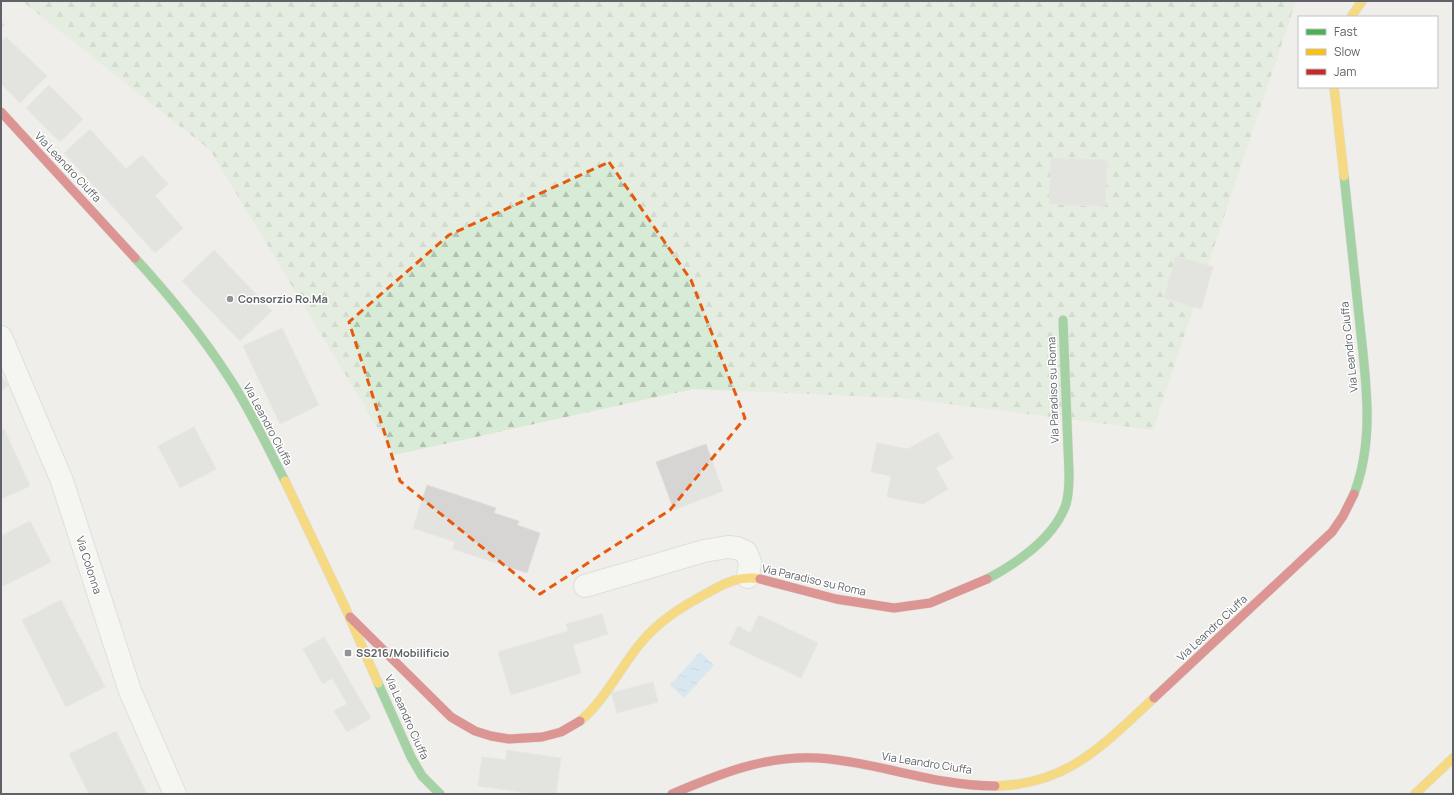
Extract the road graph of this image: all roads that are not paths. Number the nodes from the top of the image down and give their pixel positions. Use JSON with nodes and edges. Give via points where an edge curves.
{"nodes":[{"id":1,"x":1362,"y":1,"type":"edge"},
{"id":2,"x":1352,"y":16,"type":"edge"},
{"id":3,"x":1334,"y":88,"type":"edge"},
{"id":4,"x":1,"y":112,"type":"edge"},
{"id":5,"x":1063,"y":320,"type":"dead end"},
{"id":6,"x":1,"y":337,"type":"edge"},
{"id":7,"x":748,"y":577,"type":"junction"},
{"id":8,"x":585,"y":586,"type":"dead end"},
{"id":9,"x":350,"y":617,"type":"junction"},
{"id":10,"x":1453,"y":758,"type":"edge"},
{"id":11,"x":175,"y":794,"type":"edge"},
{"id":12,"x":440,"y":794,"type":"edge"},
{"id":13,"x":672,"y":794,"type":"edge"},
{"id":14,"x":1415,"y":794,"type":"edge"}],
"edges":[{"from":1,"to":2,"type":"main road"},
{"from":3,"to":13,"type":"main road","name":"Via Leandro Ciuffa","via":[[1366,392],[1368,433],[1364,465],[1353,499],[1339,524],[1324,540],[1114,735],[1080,761],[1058,773],[1032,782],[993,785],[832,760],[793,758],[738,768]]},
{"from":4,"to":9,"type":"main road","name":"Via Leandro Ciuffa","via":[[160,285],[215,357],[242,398],[265,441]]},
{"from":5,"to":7,"type":"main road","name":"Via Paradiso su Roma","via":[[1068,490],[1064,507],[1057,520],[1027,553],[989,578],[968,588],[933,602],[904,609],[814,594]]},
{"from":6,"to":11,"type":"street","name":"Via Colonna","via":[[62,481],[130,692]]},
{"from":7,"to":8,"type":"street","via":[[750,562],[746,552],[728,547],[704,551]]},
{"from":7,"to":9,"type":"main road","name":"Via Paradiso su Roma","via":[[718,587],[666,618],[631,655],[597,706],[578,724],[559,734],[529,739],[489,737],[466,728],[451,717]]},
{"from":9,"to":12,"type":"main road","name":"Via Leandro Ciuffa","via":[[411,758],[422,776]]},
{"from":10,"to":14,"type":"main road"}]}
